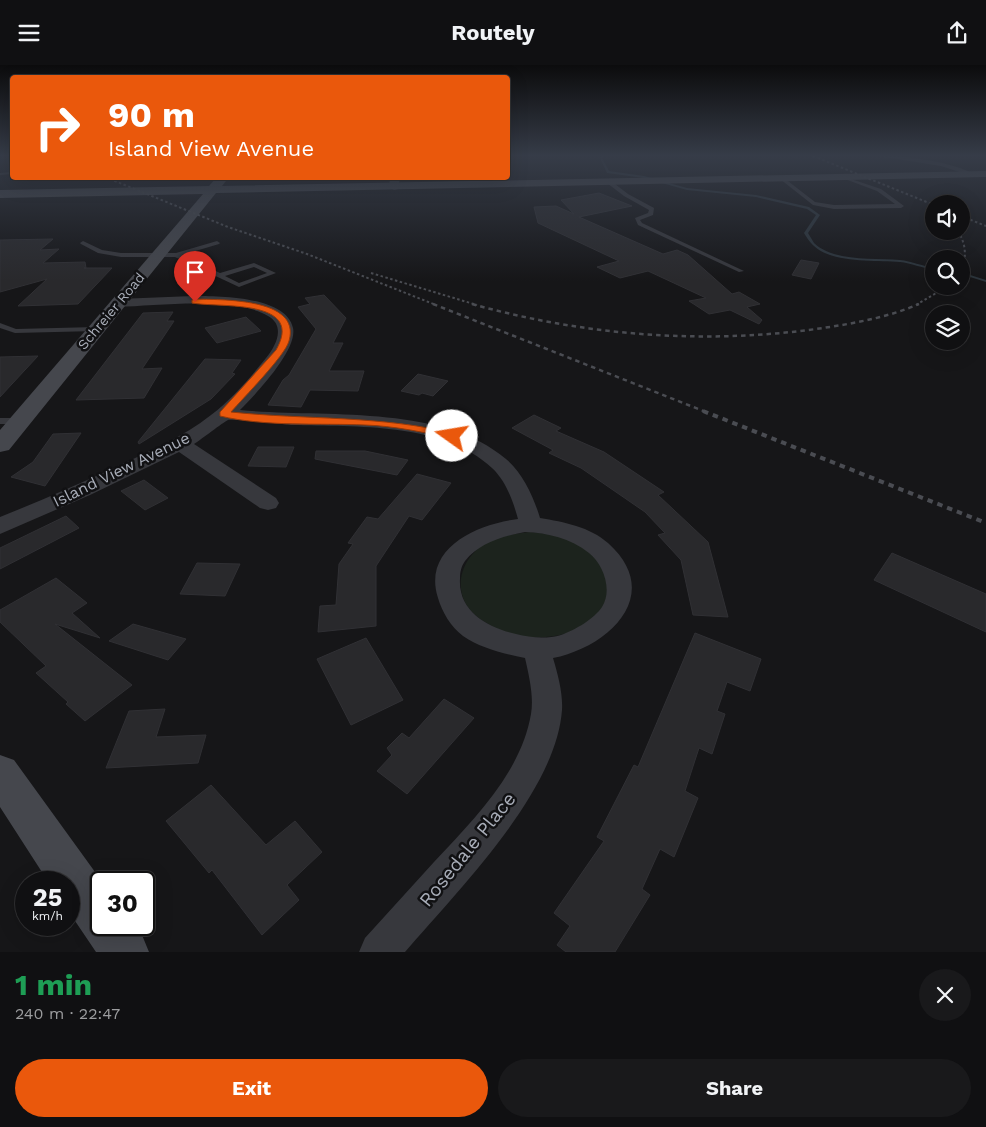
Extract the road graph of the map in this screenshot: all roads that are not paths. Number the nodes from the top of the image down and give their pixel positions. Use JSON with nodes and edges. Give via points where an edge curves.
{"nodes":[{"id":1,"x":208,"y":197,"type":"edge"},
{"id":2,"x":630,"y":197,"type":"edge"},
{"id":3,"x":806,"y":197,"type":"edge"},
{"id":4,"x":889,"y":197,"type":"edge"},
{"id":5,"x":83,"y":243,"type":"dead end"},
{"id":6,"x":217,"y":243,"type":"dead end"},
{"id":7,"x":167,"y":254,"type":"junction"},
{"id":8,"x":741,"y":271,"type":"dead end"},
{"id":9,"x":221,"y":275,"type":"junction"},
{"id":10,"x":118,"y":303,"type":"junction"},
{"id":11,"x":0,"y":325,"type":"edge"},
{"id":12,"x":96,"y":329,"type":"junction"},
{"id":13,"x":224,"y":414,"type":"junction"},
{"id":14,"x":0,"y":421,"type":"edge"},
{"id":15,"x":20,"y":421,"type":"junction"},
{"id":16,"x":180,"y":444,"type":"junction"},
{"id":17,"x":0,"y":445,"type":"edge"},
{"id":18,"x":268,"y":503,"type":"dead end"},
{"id":19,"x":531,"y":525,"type":"junction"},
{"id":20,"x":0,"y":526,"type":"edge"},
{"id":21,"x":537,"y":649,"type":"junction"},
{"id":22,"x":0,"y":773,"type":"edge"},
{"id":23,"x":90,"y":903,"type":"edge"},
{"id":24,"x":113,"y":936,"type":"edge"},
{"id":25,"x":124,"y":952,"type":"edge"},
{"id":26,"x":379,"y":952,"type":"edge"}],
"edges":[{"from":1,"to":7,"type":"street","name":"Schreier Road"},
{"from":2,"to":8,"type":"lane","via":[[652,209],[651,214],[637,219],[640,224]]},
{"from":3,"to":4,"type":"lane","via":[[813,203],[834,207],[901,206]]},
{"from":5,"to":7,"type":"lane","via":[[100,252],[121,255]]},
{"from":6,"to":7,"type":"lane"},
{"from":7,"to":9,"type":"lane"},
{"from":7,"to":10,"type":"street","name":"Schreier Road"},
{"from":9,"to":9,"type":"lane","via":[[239,285],[273,273],[254,265]]},
{"from":10,"to":12,"type":"street","name":"Schreier Road"},
{"from":10,"to":13,"type":"street","name":"Island View Avenue","via":[[234,303],[267,309],[282,320],[287,332],[285,342]]},
{"from":11,"to":12,"type":"lane","via":[[15,331]]},
{"from":12,"to":15,"type":"street","name":"Schreier Road"},
{"from":13,"to":16,"type":"street","name":"Island View Avenue"},
{"from":13,"to":19,"type":"street","via":[[368,422],[452,436],[485,452],[501,465],[524,501]]},
{"from":14,"to":15,"type":"lane"},
{"from":15,"to":17,"type":"street","name":"Schreier Road"},
{"from":16,"to":18,"type":"street"},
{"from":16,"to":20,"type":"street","name":"Island View Avenue"},
{"from":19,"to":21,"type":"street","via":[[556,528],[586,539],[609,559],[619,583],[619,596],[608,620],[580,640]]},
{"from":19,"to":21,"type":"street","via":[[497,529],[473,540],[451,563],[446,580],[447,593],[458,616],[469,627],[483,636]]},
{"from":21,"to":26,"type":"street","name":"Rosedale Place","via":[[546,689],[547,714],[537,749],[519,784],[481,837]]},
{"from":22,"to":23,"type":"street"},
{"from":24,"to":25,"type":"street"}]}
